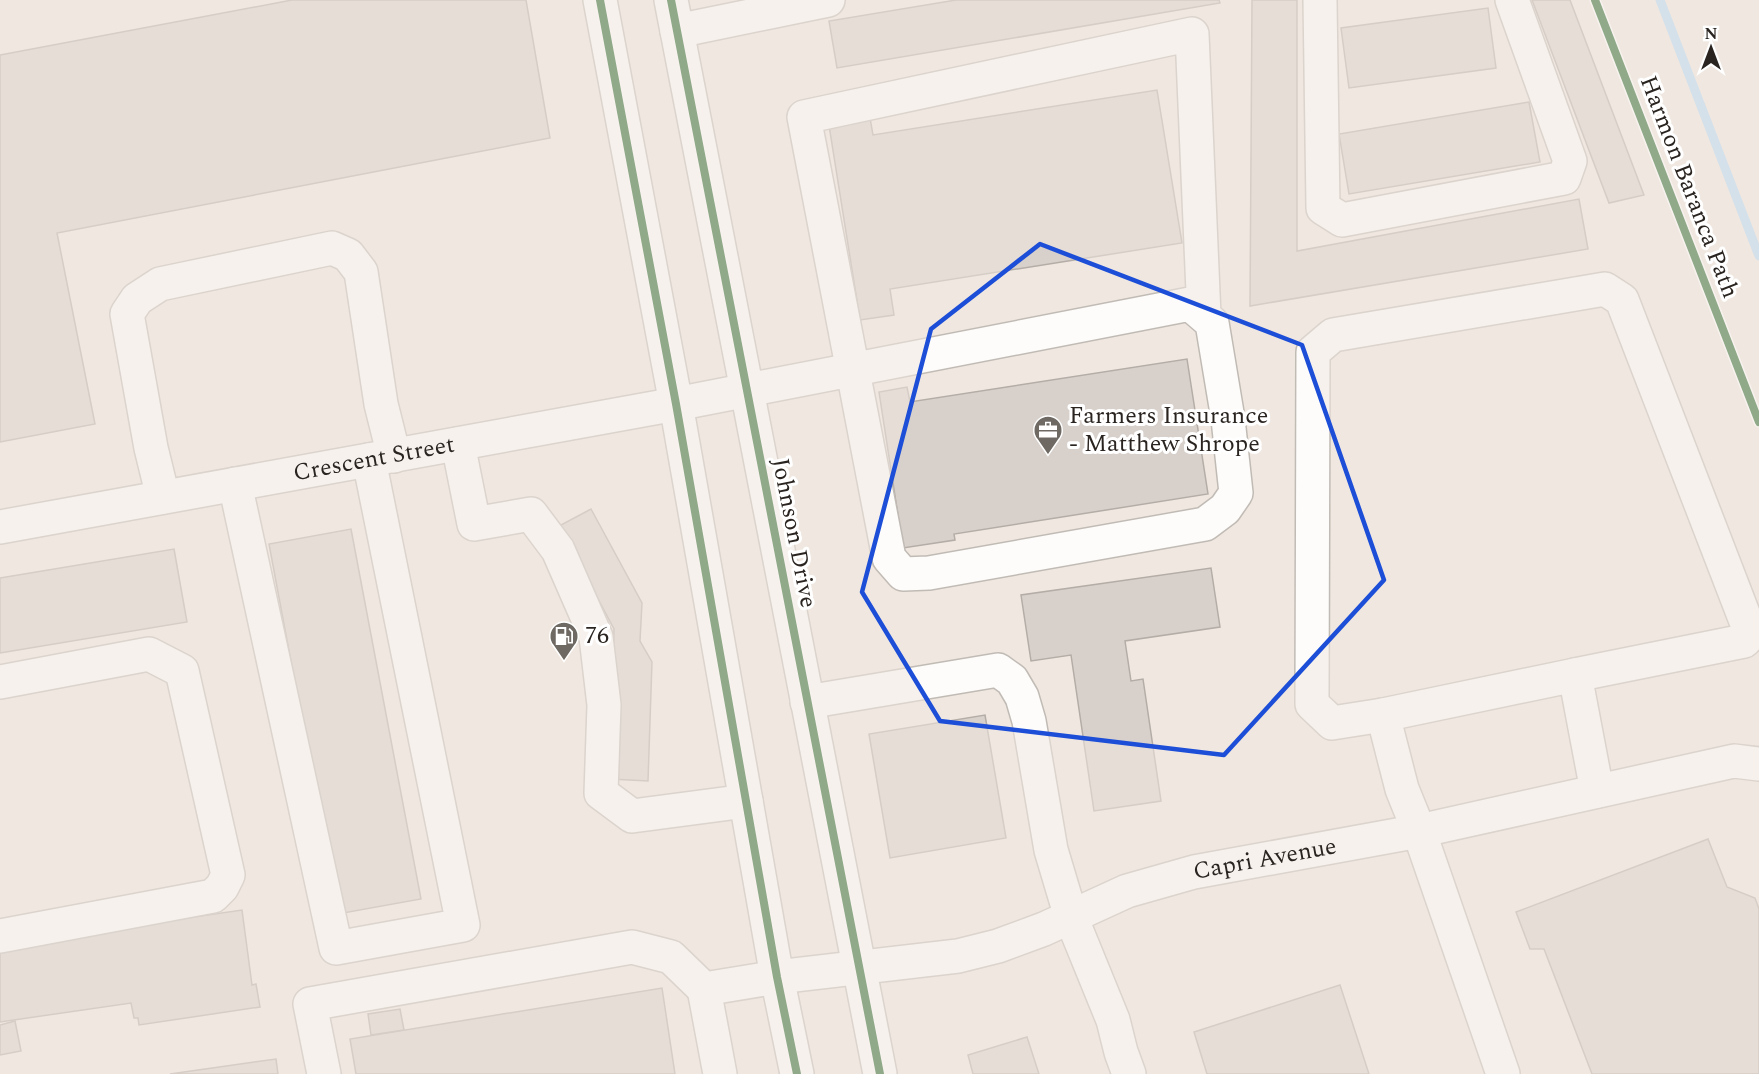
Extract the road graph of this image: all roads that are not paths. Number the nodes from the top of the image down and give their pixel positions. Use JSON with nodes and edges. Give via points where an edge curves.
{"nodes":[{"id":1,"x":600,"y":0,"type":"edge"},
{"id":2,"x":828,"y":0,"type":"edge"},
{"id":3,"x":1320,"y":0,"type":"edge"},
{"id":4,"x":1512,"y":0,"type":"edge"},
{"id":5,"x":754,"y":8,"type":"edge"},
{"id":6,"x":674,"y":15,"type":"edge"},
{"id":7,"x":1204,"y":316,"type":"junction"},
{"id":8,"x":851,"y":369,"type":"junction"},
{"id":9,"x":746,"y":390,"type":"junction"},
{"id":10,"x":676,"y":405,"type":"junction"},
{"id":11,"x":458,"y":444,"type":"junction"},
{"id":12,"x":381,"y":458,"type":"junction"},
{"id":13,"x":235,"y":484,"type":"junction"},
{"id":14,"x":163,"y":497,"type":"junction"},
{"id":15,"x":0,"y":527,"type":"edge"},
{"id":16,"x":1575,"y":675,"type":"junction"},
{"id":17,"x":0,"y":682,"type":"edge"},
{"id":18,"x":807,"y":702,"type":"junction"},
{"id":19,"x":1383,"y":715,"type":"junction"},
{"id":20,"x":1759,"y":764,"type":"edge"},
{"id":21,"x":1597,"y":791,"type":"junction"},
{"id":22,"x":746,"y":801,"type":"junction"},
{"id":23,"x":1419,"y":831,"type":"junction"},
{"id":24,"x":1071,"y":917,"type":"junction"},
{"id":25,"x":0,"y":936,"type":"edge"},
{"id":26,"x":858,"y":968,"type":"junction"},
{"id":27,"x":777,"y":977,"type":"junction"},
{"id":28,"x":704,"y":989,"type":"junction"},
{"id":29,"x":324,"y":1074,"type":"edge"},
{"id":30,"x":720,"y":1074,"type":"edge"},
{"id":31,"x":796,"y":1074,"type":"edge"},
{"id":32,"x":880,"y":1074,"type":"edge"},
{"id":33,"x":1129,"y":1074,"type":"edge"},
{"id":34,"x":1503,"y":1074,"type":"edge"}],
"edges":[{"from":1,"to":10,"type":"main road"},
{"from":2,"to":5,"type":"main road"},
{"from":3,"to":4,"type":"main road","via":[[1323,208],[1342,220],[1564,178],[1570,161]]},
{"from":5,"to":6,"type":"main road"},
{"from":6,"to":9,"type":"main road","name":"Johnson Drive"},
{"from":7,"to":8,"type":"main road","name":"Crescent Street","via":[[1190,304]]},
{"from":7,"to":8,"type":"main road","via":[[1212,323],[1228,418],[1236,493],[1225,509],[1205,524],[929,573],[903,574],[890,558]]},
{"from":7,"to":8,"type":"main road","via":[[1192,34],[804,117]]},
{"from":8,"to":9,"type":"main road","name":"Crescent Street"},
{"from":9,"to":10,"type":"main road","name":"Crescent Street"},
{"from":9,"to":18,"type":"main road","name":"Johnson Drive"},
{"from":10,"to":11,"type":"main road","name":"Crescent Street"},
{"from":10,"to":22,"type":"main road"},
{"from":11,"to":12,"type":"main road","name":"Crescent Street"},
{"from":11,"to":22,"type":"main road","via":[[474,524],[531,514],[558,550],[596,637],[604,705],[602,794],[632,816]]},
{"from":12,"to":13,"type":"main road","name":"Crescent Street"},
{"from":12,"to":13,"type":"main road","via":[[463,925],[336,948]]},
{"from":12,"to":14,"type":"main road","via":[[381,405],[361,272],[348,255],[332,248],[160,284],[137,299],[127,314]]},
{"from":13,"to":14,"type":"main road","name":"Crescent Street"},
{"from":14,"to":15,"type":"main road","name":"Crescent Street"},
{"from":16,"to":19,"type":"main road"},
{"from":16,"to":19,"type":"main road","via":[[1744,641],[1751,634],[1622,300],[1605,289],[1333,335],[1312,352],[1312,704],[1332,723]]},
{"from":16,"to":21,"type":"main road"},
{"from":17,"to":25,"type":"main road","via":[[149,654],[182,671],[228,875],[213,896]]},
{"from":18,"to":24,"type":"main road","via":[[999,670],[1012,680],[1029,721],[1050,850]]},
{"from":18,"to":26,"type":"main road","name":"Johnson Drive"},
{"from":19,"to":23,"type":"main road","via":[[1402,789]]},
{"from":20,"to":21,"type":"main road","name":"Capri Avenue","via":[[1734,761]]},
{"from":21,"to":23,"type":"main road","name":"Capri Avenue"},
{"from":22,"to":27,"type":"main road"},
{"from":23,"to":24,"type":"main road","name":"Capri Avenue","via":[[1194,872],[1127,891]]},
{"from":23,"to":34,"type":"main road"},
{"from":24,"to":26,"type":"main road","name":"Capri Avenue","via":[[998,946],[958,956]]},
{"from":24,"to":33,"type":"main road","via":[[1113,1020]]},
{"from":26,"to":27,"type":"main road","name":"Capri Avenue"},
{"from":26,"to":32,"type":"main road","name":"Johnson Drive"},
{"from":27,"to":28,"type":"main road","name":"Capri Avenue"},
{"from":27,"to":31,"type":"main road"},
{"from":28,"to":29,"type":"main road","via":[[671,957],[632,947],[310,1004]]},
{"from":28,"to":30,"type":"main road"}]}
